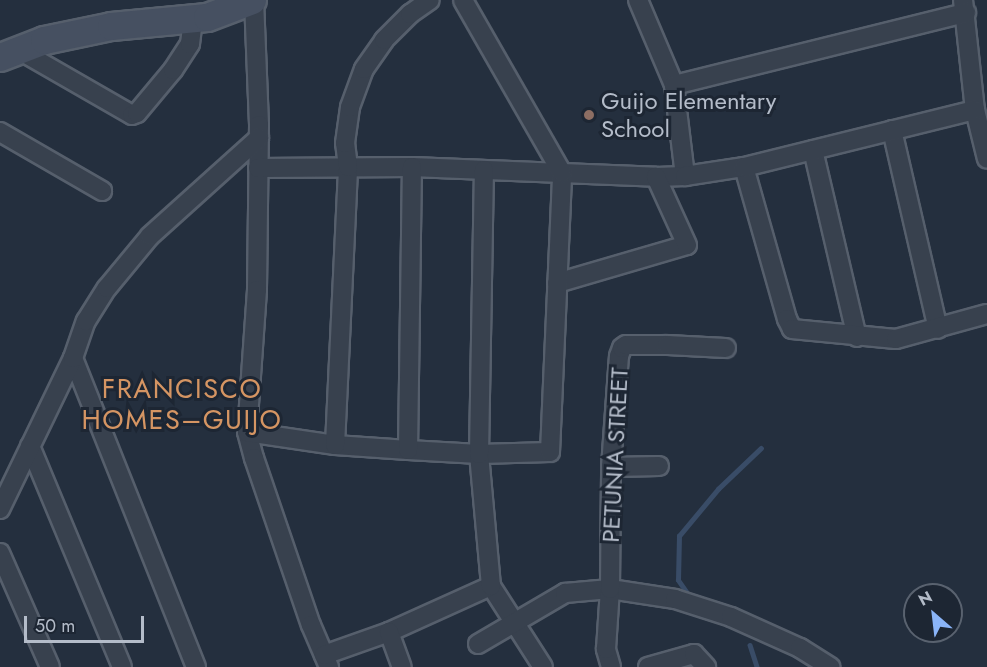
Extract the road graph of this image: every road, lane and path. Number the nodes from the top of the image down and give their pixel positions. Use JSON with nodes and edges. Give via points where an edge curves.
{"nodes":[{"id":1,"x":253,"y":0,"type":"edge"},
{"id":2,"x":430,"y":0,"type":"edge"},
{"id":3,"x":462,"y":0,"type":"edge"},
{"id":4,"x":643,"y":1,"type":"edge"},
{"id":5,"x":964,"y":7,"type":"edge"},
{"id":6,"x":193,"y":18,"type":"junction"},
{"id":7,"x":10,"y":54,"type":"edge"},
{"id":8,"x":674,"y":85,"type":"junction"},
{"id":9,"x":975,"y":110,"type":"junction"},
{"id":10,"x":892,"y":130,"type":"junction"},
{"id":11,"x":0,"y":132,"type":"edge"},
{"id":12,"x":259,"y":138,"type":"junction"},
{"id":13,"x":813,"y":150,"type":"junction"},
{"id":14,"x":987,"y":159,"type":"edge"},
{"id":15,"x":348,"y":167,"type":"junction"},
{"id":16,"x":412,"y":167,"type":"junction"},
{"id":17,"x":744,"y":167,"type":"junction"},
{"id":18,"x":258,"y":168,"type":"junction"},
{"id":19,"x":484,"y":170,"type":"junction"},
{"id":20,"x":562,"y":173,"type":"junction"},
{"id":21,"x":686,"y":176,"type":"junction"},
{"id":22,"x":656,"y":177,"type":"junction"},
{"id":23,"x":102,"y":191,"type":"dead end"},
{"id":24,"x":557,"y":283,"type":"junction"},
{"id":25,"x":987,"y":314,"type":"edge"},
{"id":26,"x":939,"y":329,"type":"junction"},
{"id":27,"x":857,"y":337,"type":"junction"},
{"id":28,"x":726,"y":348,"type":"dead end"},
{"id":29,"x":73,"y":358,"type":"junction"},
{"id":30,"x":247,"y":432,"type":"junction"},
{"id":31,"x":335,"y":445,"type":"junction"},
{"id":32,"x":30,"y":446,"type":"junction"},
{"id":33,"x":408,"y":450,"type":"junction"},
{"id":34,"x":479,"y":454,"type":"junction"},
{"id":35,"x":659,"y":466,"type":"dead end"},
{"id":36,"x":610,"y":467,"type":"junction"},
{"id":37,"x":0,"y":509,"type":"edge"},
{"id":38,"x":0,"y":553,"type":"edge"},
{"id":39,"x":491,"y":586,"type":"junction"},
{"id":40,"x":610,"y":589,"type":"junction"},
{"id":41,"x":516,"y":623,"type":"junction"},
{"id":42,"x":388,"y":632,"type":"junction"},
{"id":43,"x":478,"y":644,"type":"dead end"},
{"id":44,"x":327,"y":661,"type":"edge"},
{"id":45,"x":50,"y":667,"type":"edge"},
{"id":46,"x":122,"y":667,"type":"edge"},
{"id":47,"x":196,"y":667,"type":"edge"},
{"id":48,"x":402,"y":667,"type":"edge"},
{"id":49,"x":543,"y":667,"type":"edge"},
{"id":50,"x":611,"y":667,"type":"edge"},
{"id":51,"x":648,"y":667,"type":"edge"},
{"id":52,"x":706,"y":667,"type":"edge"},
{"id":53,"x":831,"y":667,"type":"edge"}],
"edges":[{"from":1,"to":6,"type":"main road","via":[[207,17]]},
{"from":1,"to":12,"type":"street"},
{"from":2,"to":15,"type":"street","via":[[384,40],[364,69],[350,107],[345,143]]},
{"from":3,"to":20,"type":"street"},
{"from":4,"to":8,"type":"street"},
{"from":5,"to":8,"type":"street"},
{"from":5,"to":9,"type":"street"},
{"from":6,"to":7,"type":"main road","via":[[111,27],[44,40]]},
{"from":6,"to":7,"type":"street","via":[[190,44],[173,70],[132,115]]},
{"from":8,"to":21,"type":"street"},
{"from":9,"to":10,"type":"street"},
{"from":9,"to":14,"type":"street"},
{"from":10,"to":13,"type":"street"},
{"from":10,"to":26,"type":"street"},
{"from":11,"to":23,"type":"street"},
{"from":12,"to":18,"type":"street"},
{"from":12,"to":29,"type":"street","via":[[150,236],[107,288],[86,321]]},
{"from":13,"to":17,"type":"street"},
{"from":13,"to":27,"type":"street"},
{"from":15,"to":16,"type":"street"},
{"from":15,"to":18,"type":"street"},
{"from":15,"to":31,"type":"street"},
{"from":16,"to":19,"type":"street"},
{"from":16,"to":33,"type":"street"},
{"from":17,"to":21,"type":"street"},
{"from":17,"to":27,"type":"street","via":[[792,329]]},
{"from":18,"to":30,"type":"street","via":[[257,290]]},
{"from":19,"to":20,"type":"street"},
{"from":19,"to":34,"type":"street"},
{"from":20,"to":22,"type":"street"},
{"from":20,"to":24,"type":"street"},
{"from":21,"to":22,"type":"street"},
{"from":22,"to":24,"type":"street","via":[[687,245]]},
{"from":24,"to":34,"type":"street","via":[[550,452]]},
{"from":25,"to":26,"type":"street"},
{"from":26,"to":27,"type":"street","via":[[896,339]]},
{"from":28,"to":36,"type":"street","name":"PETUNIA STREET","via":[[622,348]]},
{"from":29,"to":32,"type":"street"},
{"from":29,"to":47,"type":"street"},
{"from":30,"to":31,"type":"street"},
{"from":30,"to":44,"type":"street","via":[[311,625]]},
{"from":31,"to":33,"type":"street"},
{"from":32,"to":37,"type":"street"},
{"from":32,"to":46,"type":"street"},
{"from":33,"to":34,"type":"street"},
{"from":34,"to":39,"type":"street"},
{"from":35,"to":36,"type":"street"},
{"from":36,"to":40,"type":"street","name":"PETUNIA STREET"},
{"from":38,"to":45,"type":"street"},
{"from":39,"to":41,"type":"street"},
{"from":39,"to":42,"type":"street"},
{"from":40,"to":41,"type":"street","via":[[565,593]]},
{"from":40,"to":50,"type":"street","name":"PETUNIA STREET","via":[[606,649]]},
{"from":40,"to":53,"type":"street","via":[[675,599],[731,617],[800,648]]},
{"from":41,"to":43,"type":"street"},
{"from":41,"to":49,"type":"street"},
{"from":42,"to":44,"type":"street"},
{"from":42,"to":48,"type":"street"},
{"from":51,"to":52,"type":"street","via":[[694,654]]}]}
